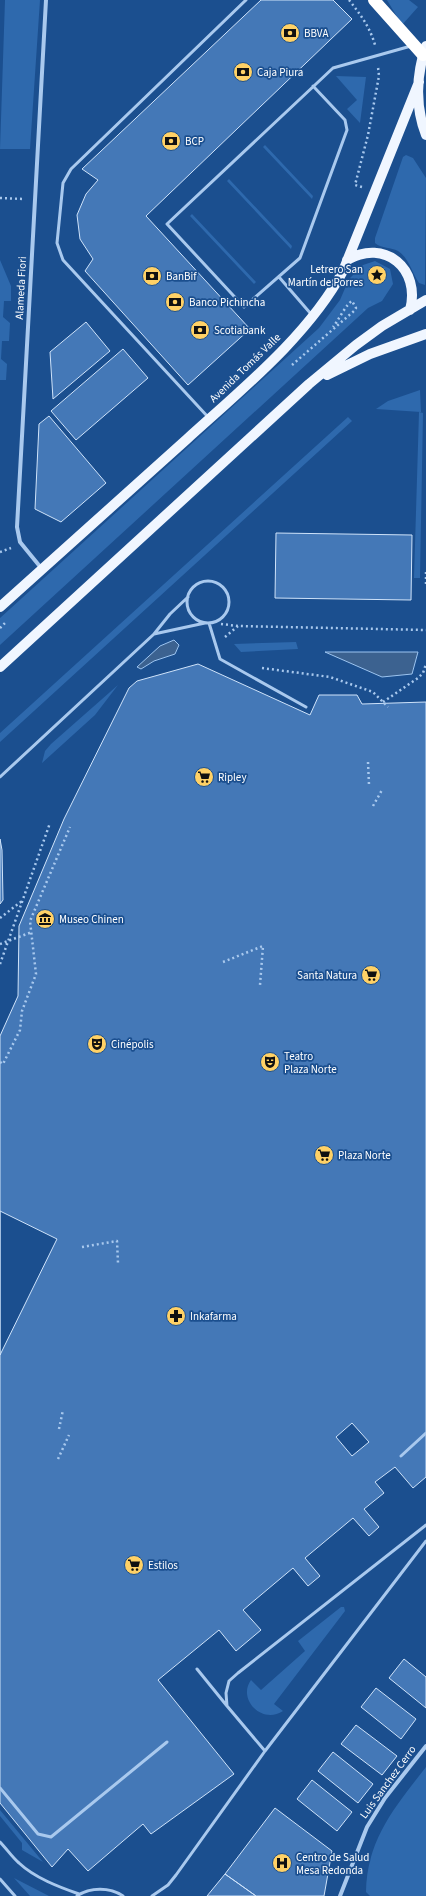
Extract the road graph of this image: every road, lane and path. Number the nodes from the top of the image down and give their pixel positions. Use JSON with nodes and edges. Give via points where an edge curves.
{"nodes":[{"id":1,"x":46,"y":0,"type":"edge"},
{"id":2,"x":246,"y":0,"type":"edge"},
{"id":3,"x":349,"y":0,"type":"edge"},
{"id":4,"x":374,"y":0,"type":"edge"},
{"id":5,"x":421,"y":49,"type":"edge"},
{"id":6,"x":378,"y":55,"type":"junction"},
{"id":7,"x":419,"y":82,"type":"junction"},
{"id":8,"x":314,"y":86,"type":"junction"},
{"id":9,"x":426,"y":135,"type":"edge"},
{"id":10,"x":355,"y":185,"type":"dead end"},
{"id":11,"x":0,"y":198,"type":"edge"},
{"id":12,"x":35,"y":200,"type":"junction"},
{"id":13,"x":347,"y":260,"type":"junction"},
{"id":14,"x":279,"y":276,"type":"junction"},
{"id":15,"x":426,"y":300,"type":"edge"},
{"id":16,"x":350,"y":302,"type":"joint"},
{"id":17,"x":410,"y":310,"type":"junction"},
{"id":18,"x":313,"y":317,"type":"junction"},
{"id":19,"x":426,"y":334,"type":"edge"},
{"id":20,"x":309,"y":384,"type":"junction"},
{"id":21,"x":210,"y":419,"type":"junction"},
{"id":22,"x":42,"y":569,"type":"junction"},
{"id":23,"x":426,"y":572,"type":"edge"},
{"id":24,"x":426,"y":586,"type":"edge"},
{"id":25,"x":188,"y":597,"type":"junction"},
{"id":26,"x":0,"y":607,"type":"edge"},
{"id":27,"x":209,"y":623,"type":"junction"},
{"id":28,"x":238,"y":626,"type":"junction"},
{"id":29,"x":426,"y":630,"type":"edge"},
{"id":30,"x":154,"y":634,"type":"junction"},
{"id":31,"x":220,"y":641,"type":"dead end"},
{"id":32,"x":426,"y":664,"type":"edge"},
{"id":33,"x":0,"y":667,"type":"edge"},
{"id":34,"x":257,"y":668,"type":"dead end"},
{"id":35,"x":383,"y":702,"type":"junction"},
{"id":36,"x":306,"y":707,"type":"dead end"},
{"id":37,"x":388,"y":707,"type":"dead end"},
{"id":38,"x":368,"y":762,"type":"dead end"},
{"id":39,"x":0,"y":777,"type":"edge"},
{"id":40,"x":369,"y":784,"type":"dead end"},
{"id":41,"x":382,"y":790,"type":"dead end"},
{"id":42,"x":373,"y":806,"type":"dead end"},
{"id":43,"x":50,"y":823,"type":"dead end"},
{"id":44,"x":70,"y":827,"type":"dead end"},
{"id":45,"x":23,"y":900,"type":"junction"},
{"id":46,"x":0,"y":918,"type":"edge"},
{"id":47,"x":32,"y":932,"type":"junction"},
{"id":48,"x":8,"y":941,"type":"junction"},
{"id":49,"x":0,"y":944,"type":"edge"},
{"id":50,"x":223,"y":962,"type":"dead end"},
{"id":51,"x":0,"y":964,"type":"edge"},
{"id":52,"x":260,"y":985,"type":"dead end"},
{"id":53,"x":0,"y":1062,"type":"edge"},
{"id":54,"x":82,"y":1247,"type":"dead end"},
{"id":55,"x":118,"y":1263,"type":"dead end"},
{"id":56,"x":63,"y":1410,"type":"dead end"},
{"id":57,"x":59,"y":1429,"type":"dead end"},
{"id":58,"x":426,"y":1433,"type":"edge"},
{"id":59,"x":69,"y":1436,"type":"dead end"},
{"id":60,"x":401,"y":1456,"type":"dead end"},
{"id":61,"x":58,"y":1459,"type":"dead end"},
{"id":62,"x":426,"y":1525,"type":"edge"},
{"id":63,"x":426,"y":1541,"type":"edge"},
{"id":64,"x":197,"y":1669,"type":"dead end"},
{"id":65,"x":227,"y":1706,"type":"junction"},
{"id":66,"x":167,"y":1742,"type":"dead end"},
{"id":67,"x":426,"y":1746,"type":"edge"},
{"id":68,"x":265,"y":1751,"type":"junction"},
{"id":69,"x":0,"y":1788,"type":"edge"},
{"id":70,"x":0,"y":1842,"type":"edge"},
{"id":71,"x":0,"y":1878,"type":"edge"},
{"id":72,"x":78,"y":1895,"type":"edge"},
{"id":73,"x":15,"y":1896,"type":"edge"},
{"id":74,"x":123,"y":1896,"type":"edge"},
{"id":75,"x":152,"y":1896,"type":"edge"},
{"id":76,"x":340,"y":1896,"type":"edge"}],
"edges":[{"from":1,"to":12,"type":"street","name":"Alameda Fiori"},
{"from":2,"to":21,"type":"lane","via":[[70,169],[63,183],[57,244],[63,260]]},
{"from":3,"to":6,"type":"path","via":[[372,33]]},
{"from":4,"to":5,"type":"highway"},
{"from":5,"to":6,"type":"lane"},
{"from":5,"to":7,"type":"main road"},
{"from":6,"to":8,"type":"lane","via":[[333,68]]},
{"from":6,"to":10,"type":"path","via":[[379,76]]},
{"from":7,"to":9,"type":"main road","via":[[419,104]]},
{"from":7,"to":13,"type":"main road","name":"Avenida Tomás Valle"},
{"from":8,"to":14,"type":"lane","via":[[345,120],[347,130],[302,254]]},
{"from":8,"to":14,"type":"lane","via":[[167,224],[244,307]]},
{"from":11,"to":12,"type":"path"},
{"from":12,"to":22,"type":"street","name":"Alameda Fiori","via":[[17,527],[20,542]]},
{"from":13,"to":17,"type":"main road","via":[[373,252],[397,261],[409,275],[412,283]]},
{"from":13,"to":18,"type":"main road","name":"Avenida Tomás Valle","via":[[336,284]]},
{"from":14,"to":18,"type":"lane"},
{"from":15,"to":17,"type":"main road"},
{"from":16,"to":16,"type":"path","via":[[341,317],[333,328],[356,308],[354,303]]},
{"from":17,"to":20,"type":"main road","via":[[356,345]]},
{"from":18,"to":21,"type":"main road","name":"Avenida Tomás Valle","via":[[283,350]]},
{"from":19,"to":20,"type":"main road","via":[[364,356]]},
{"from":20,"to":33,"type":"main road"},
{"from":21,"to":22,"type":"main road","name":"Avenida Tomás Valle"},
{"from":22,"to":26,"type":"main road","name":"Avenida Tomás Valle"},
{"from":23,"to":24,"type":"path"},
{"from":25,"to":27,"type":"lane","via":[[189,611],[199,621]]},
{"from":25,"to":27,"type":"lane","via":[[192,590],[203,582],[209,581],[221,586],[228,597],[228,610],[225,615]]},
{"from":25,"to":30,"type":"lane"},
{"from":27,"to":28,"type":"path"},
{"from":27,"to":30,"type":"lane"},
{"from":27,"to":36,"type":"lane","via":[[220,659]]},
{"from":28,"to":29,"type":"path"},
{"from":28,"to":31,"type":"path"},
{"from":30,"to":39,"type":"lane"},
{"from":32,"to":35,"type":"path","via":[[418,678]]},
{"from":34,"to":35,"type":"path","via":[[330,676],[373,692]]},
{"from":35,"to":37,"type":"path"},
{"from":38,"to":40,"type":"path"},
{"from":41,"to":42,"type":"path"},
{"from":43,"to":45,"type":"path"},
{"from":44,"to":47,"type":"path","via":[[30,921]]},
{"from":45,"to":46,"type":"path"},
{"from":45,"to":48,"type":"path"},
{"from":47,"to":48,"type":"path"},
{"from":47,"to":53,"type":"path","via":[[36,974],[22,1011],[20,1030],[3,1064]]},
{"from":48,"to":49,"type":"path"},
{"from":48,"to":51,"type":"path"},
{"from":50,"to":52,"type":"path","via":[[263,946]]},
{"from":54,"to":55,"type":"path","via":[[117,1241]]},
{"from":56,"to":57,"type":"path"},
{"from":58,"to":60,"type":"lane"},
{"from":59,"to":61,"type":"path"},
{"from":62,"to":65,"type":"lane","via":[[238,1672],[229,1681],[226,1693]]},
{"from":63,"to":68,"type":"lane"},
{"from":64,"to":65,"type":"lane"},
{"from":65,"to":68,"type":"lane"},
{"from":66,"to":69,"type":"lane","via":[[51,1837],[38,1834]]},
{"from":67,"to":76,"type":"street","name":"Luis Sanchez Cerro","via":[[385,1798],[367,1827]]},
{"from":68,"to":75,"type":"lane","via":[[176,1875]]},
{"from":70,"to":72,"type":"lane","via":[[31,1872]]},
{"from":71,"to":73,"type":"lane"},
{"from":72,"to":74,"type":"lane","via":[[93,1889],[108,1890]]}]}
